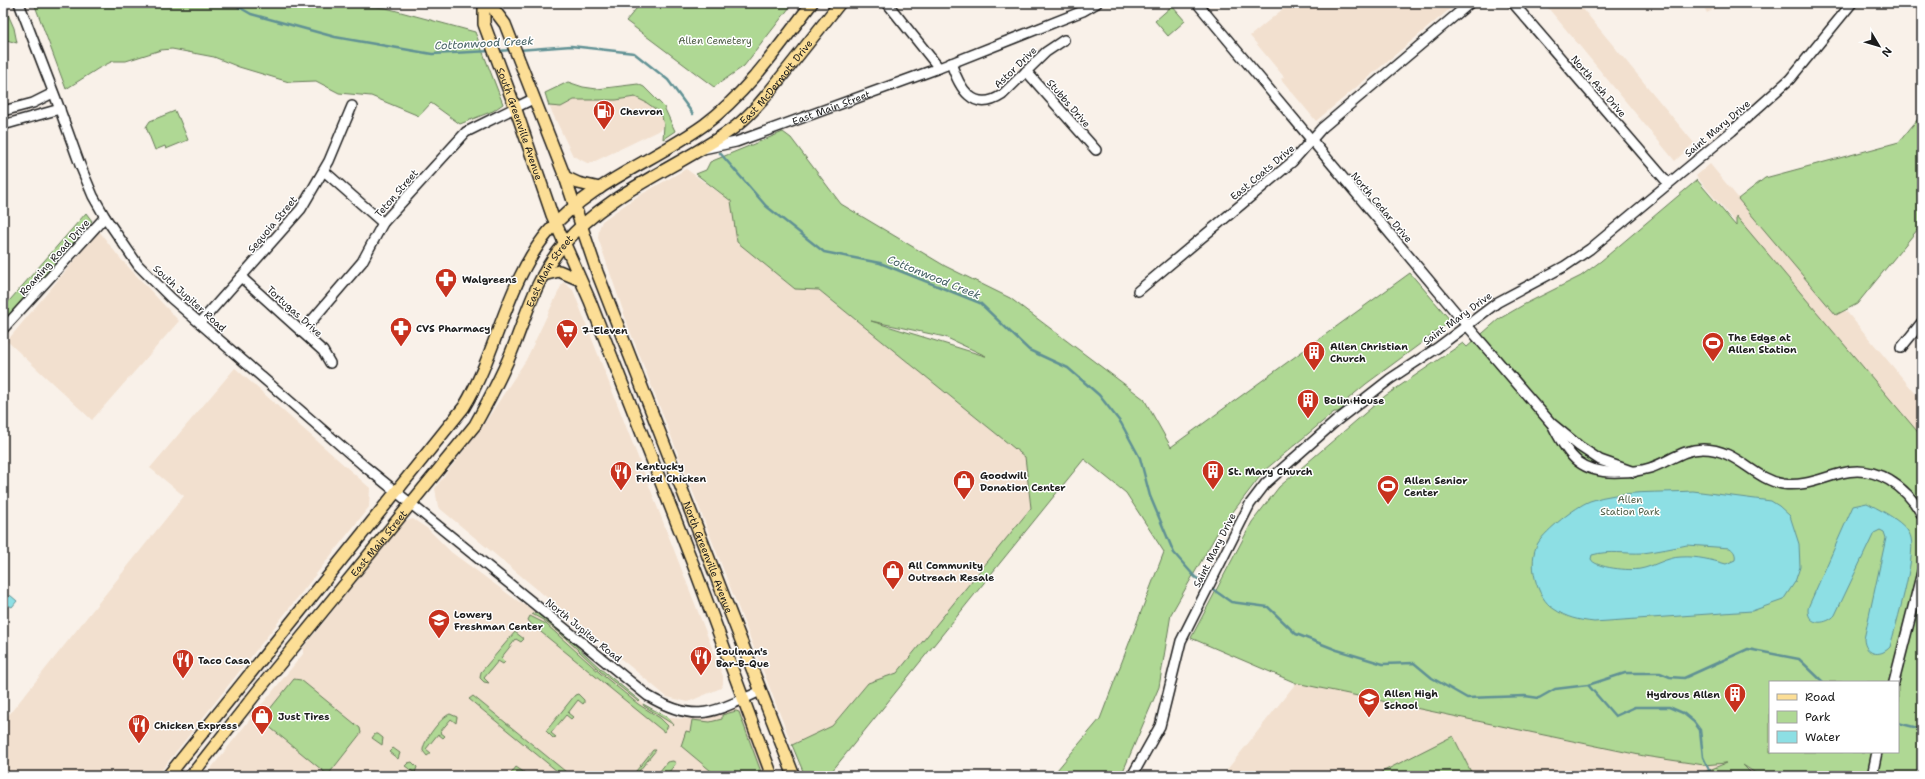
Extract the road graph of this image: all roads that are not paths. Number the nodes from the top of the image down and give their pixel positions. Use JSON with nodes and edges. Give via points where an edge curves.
{"nodes":[{"id":1,"x":484,"y":3,"type":"edge"},
{"id":2,"x":489,"y":3,"type":"edge"},
{"id":3,"x":812,"y":3,"type":"edge"},
{"id":4,"x":840,"y":3,"type":"edge"},
{"id":5,"x":887,"y":3,"type":"edge"},
{"id":6,"x":1097,"y":3,"type":"edge"},
{"id":7,"x":1198,"y":3,"type":"edge"},
{"id":8,"x":1470,"y":3,"type":"edge"},
{"id":9,"x":1513,"y":3,"type":"edge"},
{"id":10,"x":1845,"y":3,"type":"edge"},
{"id":11,"x":1852,"y":3,"type":"edge"},
{"id":12,"x":20,"y":7,"type":"edge"},
{"id":13,"x":1834,"y":25,"type":"junction"},
{"id":14,"x":1064,"y":40,"type":"dead end"},
{"id":15,"x":950,"y":63,"type":"junction"},
{"id":16,"x":939,"y":68,"type":"junction"},
{"id":17,"x":1026,"y":71,"type":"junction"},
{"id":18,"x":53,"y":92,"type":"junction"},
{"id":19,"x":534,"y":99,"type":"junction"},
{"id":20,"x":352,"y":106,"type":"dead end"},
{"id":21,"x":515,"y":107,"type":"junction"},
{"id":22,"x":60,"y":109,"type":"junction"},
{"id":23,"x":3,"y":111,"type":"edge"},
{"id":24,"x":3,"y":125,"type":"edge"},
{"id":25,"x":703,"y":125,"type":"joint"},
{"id":26,"x":1312,"y":140,"type":"junction"},
{"id":27,"x":700,"y":149,"type":"junction"},
{"id":28,"x":1096,"y":150,"type":"dead end"},
{"id":29,"x":324,"y":171,"type":"junction"},
{"id":30,"x":565,"y":177,"type":"junction"},
{"id":31,"x":1668,"y":183,"type":"junction"},
{"id":32,"x":600,"y":188,"type":"junction"},
{"id":33,"x":575,"y":207,"type":"junction"},
{"id":34,"x":105,"y":217,"type":"junction"},
{"id":35,"x":383,"y":223,"type":"junction"},
{"id":36,"x":556,"y":224,"type":"junction"},
{"id":37,"x":582,"y":226,"type":"junction"},
{"id":38,"x":564,"y":244,"type":"junction"},
{"id":39,"x":543,"y":275,"type":"junction"},
{"id":40,"x":241,"y":278,"type":"junction"},
{"id":41,"x":580,"y":280,"type":"junction"},
{"id":42,"x":1138,"y":291,"type":"dead end"},
{"id":43,"x":1922,"y":322,"type":"edge"},
{"id":44,"x":200,"y":323,"type":"junction"},
{"id":45,"x":1467,"y":325,"type":"junction"},
{"id":46,"x":3,"y":329,"type":"edge"},
{"id":47,"x":302,"y":332,"type":"junction"},
{"id":48,"x":1902,"y":348,"type":"dead end"},
{"id":49,"x":330,"y":364,"type":"dead end"},
{"id":50,"x":477,"y":384,"type":"junction"},
{"id":51,"x":493,"y":392,"type":"junction"},
{"id":52,"x":1551,"y":423,"type":"junction"},
{"id":53,"x":1634,"y":472,"type":"junction"},
{"id":54,"x":396,"y":492,"type":"junction"},
{"id":55,"x":411,"y":505,"type":"junction"},
{"id":56,"x":1922,"y":515,"type":"edge"},
{"id":57,"x":1922,"y":572,"type":"edge"},
{"id":58,"x":275,"y":642,"type":"junction"},
{"id":59,"x":289,"y":654,"type":"junction"},
{"id":60,"x":1894,"y":681,"type":"edge"},
{"id":61,"x":761,"y":691,"type":"junction"},
{"id":62,"x":743,"y":699,"type":"junction"},
{"id":63,"x":190,"y":749,"type":"junction"},
{"id":64,"x":1876,"y":755,"type":"edge"},
{"id":65,"x":204,"y":760,"type":"junction"},
{"id":66,"x":168,"y":776,"type":"edge"},
{"id":67,"x":191,"y":776,"type":"edge"},
{"id":68,"x":772,"y":776,"type":"edge"},
{"id":69,"x":794,"y":776,"type":"edge"},
{"id":70,"x":1132,"y":776,"type":"edge"},
{"id":71,"x":1872,"y":776,"type":"edge"}],
"edges":[{"from":1,"to":21,"type":"main road","name":"South Greenville Avenue","via":[[484,24]]},
{"from":2,"to":19,"type":"main road","name":"South Greenville Avenue","via":[[504,24]]},
{"from":3,"to":25,"type":"main road","name":"East McDermott Drive","via":[[754,78],[728,105]]},
{"from":4,"to":27,"type":"main road","name":"East McDermott Drive","via":[[756,107],[736,126]]},
{"from":5,"to":16,"type":"street"},
{"from":6,"to":15,"type":"street","name":"East Main Street","via":[[1083,11]]},
{"from":7,"to":26,"type":"street","name":"North Cedar Drive"},
{"from":8,"to":26,"type":"street","name":"East Coats Drive","via":[[1322,128]]},
{"from":9,"to":31,"type":"street","name":"North Ash Drive"},
{"from":10,"to":13,"type":"street","name":"Saint Mary Drive"},
{"from":11,"to":13,"type":"street","name":"Saint Mary Drive"},
{"from":12,"to":18,"type":"street","name":"South Jupiter Road"},
{"from":13,"to":31,"type":"street","name":"Saint Mary Drive","via":[[1790,80]]},
{"from":14,"to":17,"type":"street","name":"Astor Drive","via":[[1046,52]]},
{"from":15,"to":16,"type":"street","name":"East Main Street"},
{"from":15,"to":17,"type":"street","name":"Astor Drive","via":[[957,81],[969,96],[977,101],[995,100]]},
{"from":16,"to":27,"type":"street","name":"East Main Street","via":[[736,142]]},
{"from":17,"to":28,"type":"street","name":"Stubbs Drive"},
{"from":18,"to":22,"type":"street","name":"South Jupiter Road"},
{"from":18,"to":23,"type":"street","via":[[33,103]]},
{"from":19,"to":21,"type":"street","name":"Teton Street"},
{"from":19,"to":30,"type":"main road","name":"South Greenville Avenue"},
{"from":20,"to":29,"type":"street","name":"Sequoia Street"},
{"from":21,"to":35,"type":"street","name":"Teton Street","via":[[466,132]]},
{"from":21,"to":36,"type":"main road","name":"South Greenville Avenue"},
{"from":22,"to":24,"type":"street"},
{"from":22,"to":34,"type":"street","name":"South Jupiter Road","via":[[80,166]]},
{"from":25,"to":32,"type":"main road","name":"East Main Street"},
{"from":26,"to":42,"type":"street","name":"East Coats Drive","via":[[1292,162]]},
{"from":26,"to":45,"type":"street","name":"North Cedar Drive"},
{"from":27,"to":37,"type":"main road","name":"East Main Street","via":[[618,196]]},
{"from":29,"to":35,"type":"street"},
{"from":29,"to":40,"type":"street","name":"Sequoia Street","via":[[301,209]]},
{"from":30,"to":32,"type":"main road"},
{"from":30,"to":33,"type":"main road","name":"South Greenville Avenue"},
{"from":31,"to":45,"type":"street","name":"Saint Mary Drive","via":[[1590,249],[1565,266],[1498,302]]},
{"from":32,"to":33,"type":"main road","name":"East Main Street"},
{"from":33,"to":36,"type":"main road","name":"East Main Street"},
{"from":33,"to":37,"type":"main road","name":"South Greenville Avenue"},
{"from":34,"to":44,"type":"street","name":"South Jupiter Road","via":[[138,264]]},
{"from":34,"to":46,"type":"street","name":"Roaming Road Drive"},
{"from":35,"to":47,"type":"street","name":"Teton Street","via":[[362,262]]},
{"from":36,"to":38,"type":"main road","name":"South Greenville Avenue"},
{"from":36,"to":50,"type":"main road","name":"East Main Street","via":[[528,261],[515,286]]},
{"from":37,"to":38,"type":"main road","name":"East Main Street"},
{"from":37,"to":61,"type":"main road","name":"North Greenville Avenue","via":[[597,272]]},
{"from":38,"to":39,"type":"main road","name":"East Main Street"},
{"from":38,"to":41,"type":"main road","name":"North Greenville Avenue"},
{"from":39,"to":41,"type":"main road","via":[[559,271]]},
{"from":39,"to":51,"type":"main road","name":"East Main Street"},
{"from":40,"to":44,"type":"street","name":"Sequoia Street"},
{"from":40,"to":47,"type":"street","name":"Tortugas Drive"},
{"from":41,"to":62,"type":"main road","name":"North Greenville Avenue","via":[[696,572]]},
{"from":43,"to":48,"type":"street"},
{"from":44,"to":54,"type":"street","name":"South Jupiter Road"},
{"from":45,"to":52,"type":"street","name":"North Cedar Drive"},
{"from":45,"to":70,"type":"street","name":"Saint Mary Drive","via":[[1375,390],[1275,473],[1253,499],[1185,632],[1177,653],[1160,726]]},
{"from":47,"to":49,"type":"street","name":"Tortugas Drive","via":[[323,351]]},
{"from":50,"to":51,"type":"main road"},
{"from":50,"to":54,"type":"main road","name":"East Main Street","via":[[455,418]]},
{"from":51,"to":55,"type":"main road","name":"East Main Street","via":[[475,425]]},
{"from":52,"to":53,"type":"street","name":"North Cedar Drive","via":[[1600,460]]},
{"from":52,"to":53,"type":"street","name":"North Cedar Drive","via":[[1566,449],[1586,468],[1608,473]]},
{"from":53,"to":56,"type":"street","name":"North Cedar Drive","via":[[1650,468],[1690,450],[1704,449],[1726,453],[1764,477],[1783,484],[1802,484],[1844,473],[1863,472],[1886,478],[1898,486],[1909,495]]},
{"from":54,"to":55,"type":"street","name":"South Jupiter Road"},
{"from":54,"to":58,"type":"main road","name":"East Main Street"},
{"from":55,"to":59,"type":"main road","name":"East Main Street"},
{"from":55,"to":62,"type":"street","name":"North Jupiter Road","via":[[654,699],[672,709],[699,713],[712,711]]},
{"from":57,"to":60,"type":"street"},
{"from":58,"to":59,"type":"main road"},
{"from":58,"to":63,"type":"main road","name":"East Main Street"},
{"from":59,"to":65,"type":"main road","name":"East Main Street"},
{"from":61,"to":62,"type":"street","name":"North Jupiter Road"},
{"from":61,"to":69,"type":"main road","name":"North Greenville Avenue"},
{"from":62,"to":68,"type":"main road","name":"North Greenville Avenue"},
{"from":63,"to":65,"type":"main road"},
{"from":63,"to":66,"type":"main road","name":"East Main Street"},
{"from":64,"to":71,"type":"street"},
{"from":65,"to":67,"type":"main road","name":"East Main Street"}]}
